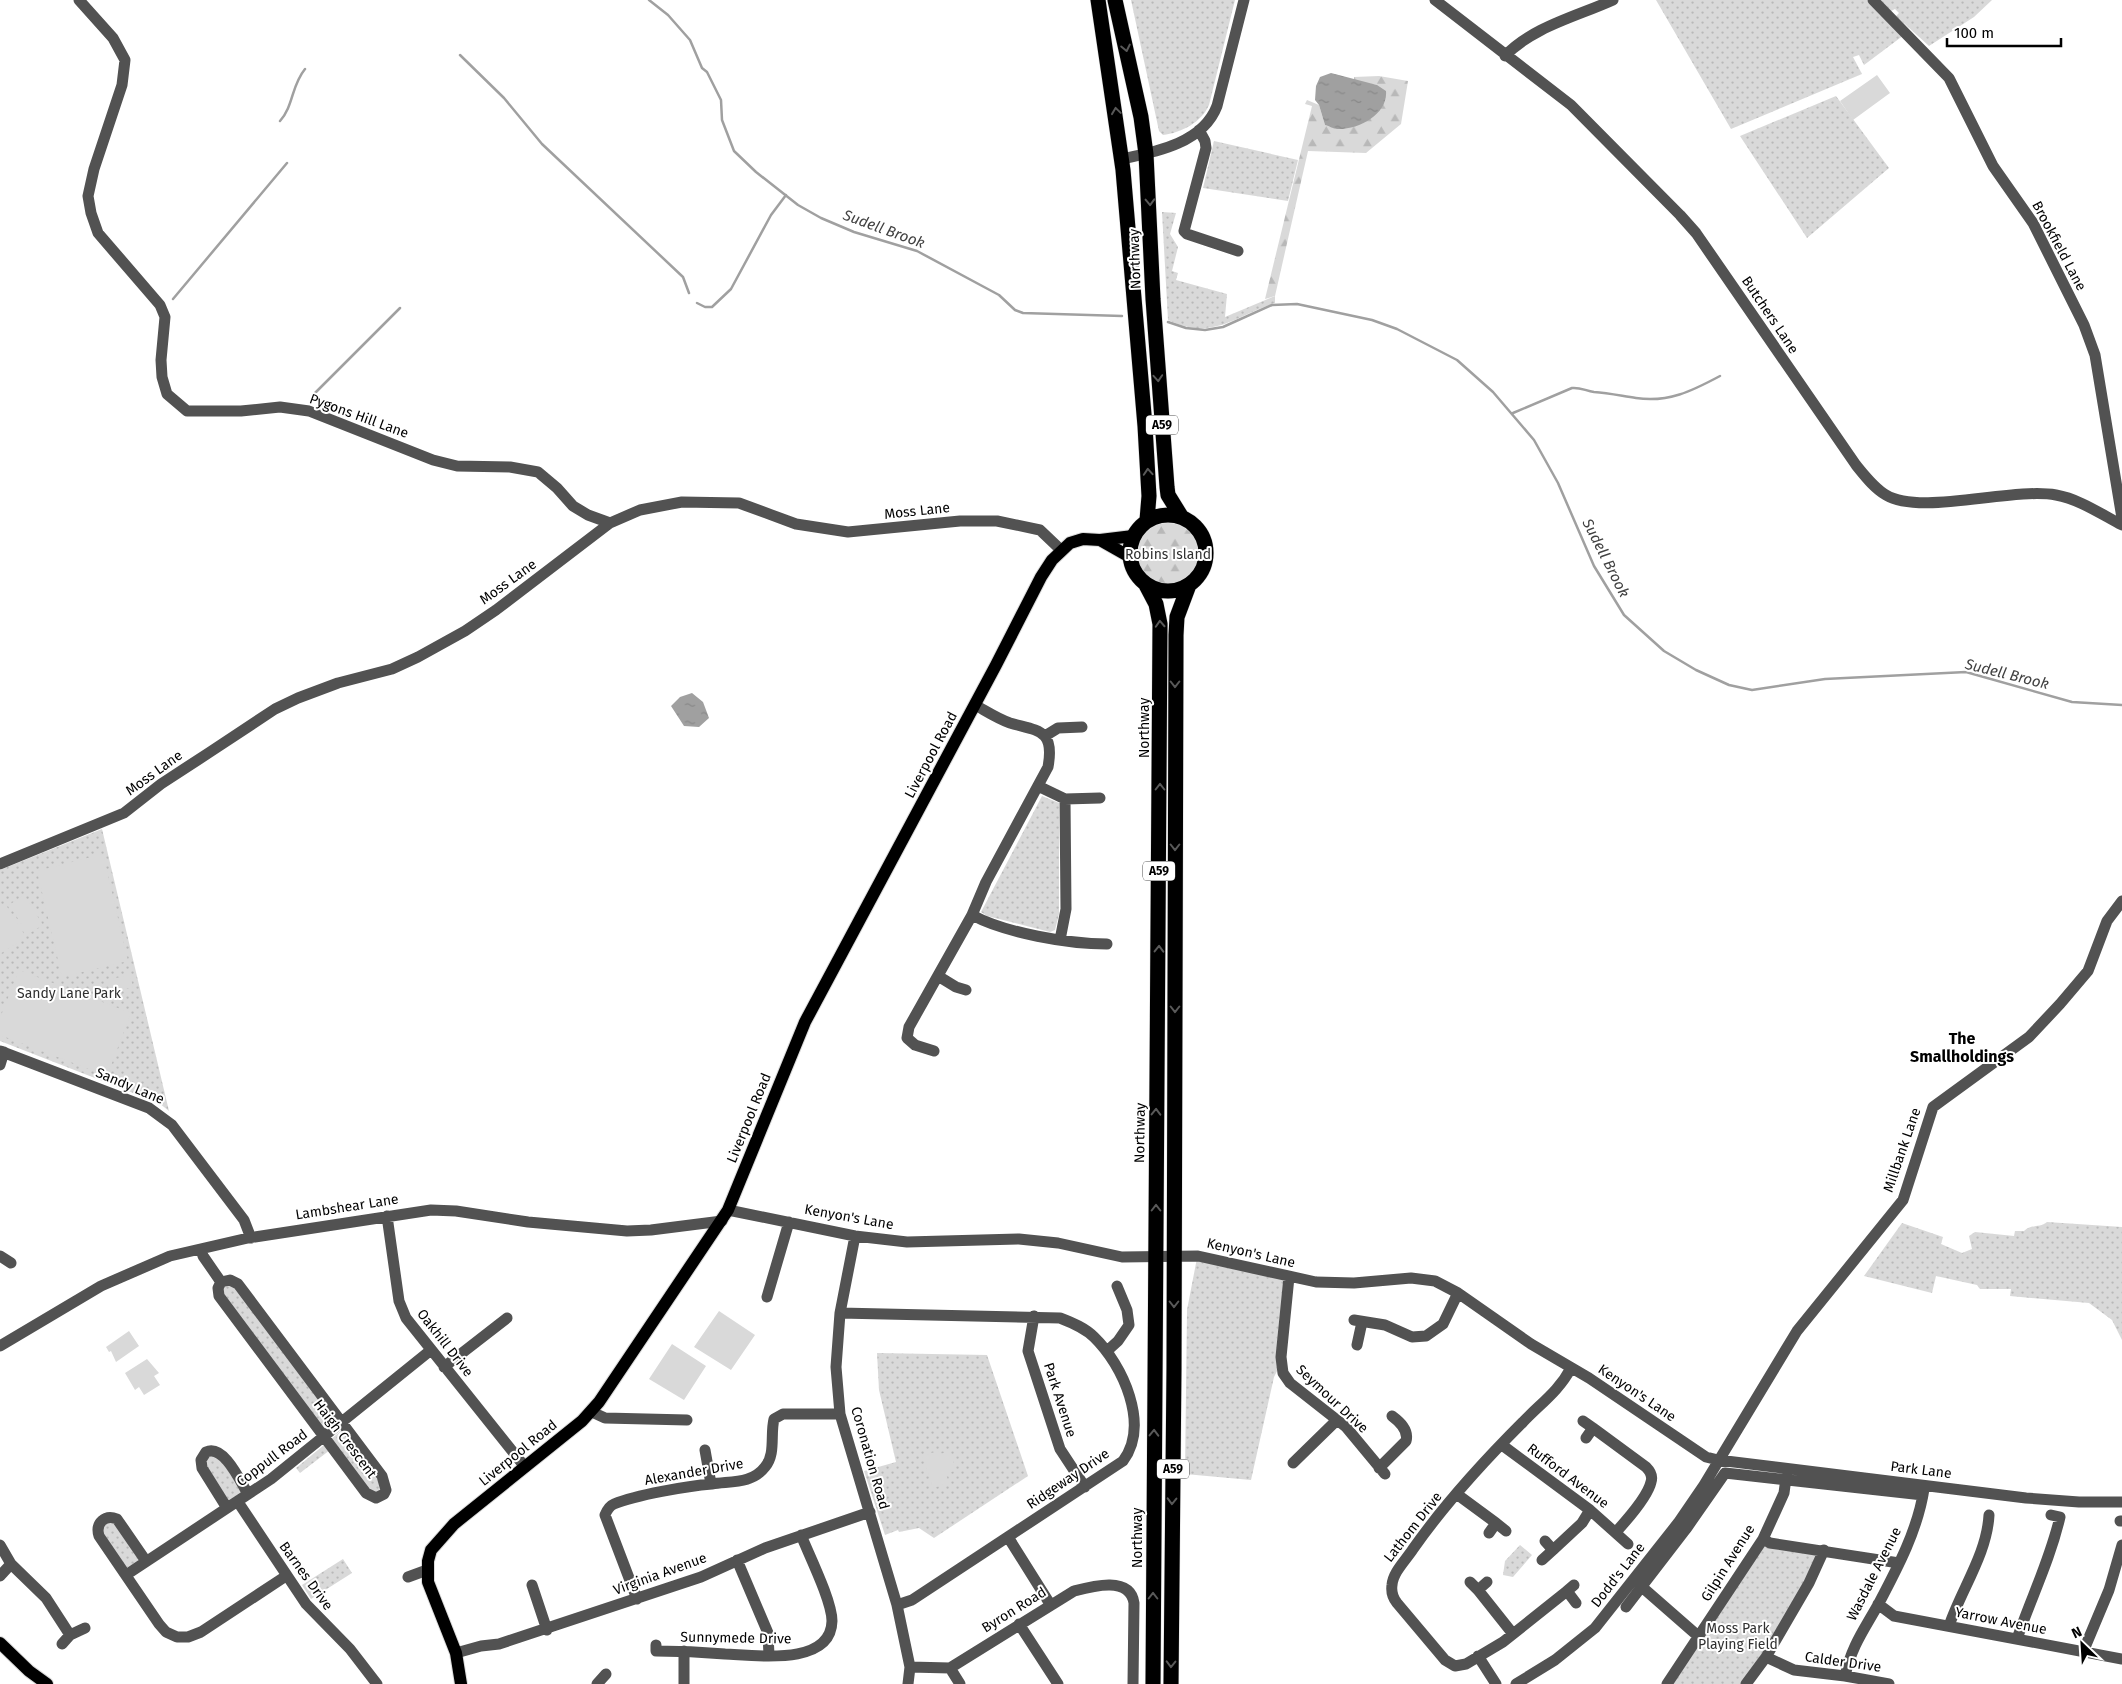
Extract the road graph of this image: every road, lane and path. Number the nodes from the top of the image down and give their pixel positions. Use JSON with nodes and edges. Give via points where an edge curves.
{"nodes":[{"id":1,"x":79,"y":0,"type":"edge"},
{"id":2,"x":1098,"y":0,"type":"edge"},
{"id":3,"x":1115,"y":0,"type":"edge"},
{"id":4,"x":1244,"y":0,"type":"edge"},
{"id":5,"x":1435,"y":0,"type":"edge"},
{"id":6,"x":1613,"y":0,"type":"edge"},
{"id":7,"x":1873,"y":0,"type":"edge"},
{"id":8,"x":1505,"y":56,"type":"junction"},
{"id":9,"x":1199,"y":130,"type":"junction"},
{"id":10,"x":1146,"y":154,"type":"junction"},
{"id":11,"x":1122,"y":159,"type":"junction"},
{"id":12,"x":1238,"y":251,"type":"dead end"},
{"id":13,"x":1181,"y":516,"type":"junction"},
{"id":14,"x":2122,"y":518,"type":"edge"},
{"id":15,"x":1147,"y":520,"type":"junction"},
{"id":16,"x":610,"y":523,"type":"junction"},
{"id":17,"x":2122,"y":525,"type":"edge"},
{"id":18,"x":1133,"y":536,"type":"junction"},
{"id":19,"x":1100,"y":540,"type":"junction"},
{"id":20,"x":1061,"y":550,"type":"junction"},
{"id":21,"x":1130,"y":557,"type":"junction"},
{"id":22,"x":1146,"y":585,"type":"junction"},
{"id":23,"x":1188,"y":585,"type":"junction"},
{"id":24,"x":975,"y":705,"type":"junction"},
{"id":25,"x":1082,"y":727,"type":"dead end"},
{"id":26,"x":1045,"y":736,"type":"junction"},
{"id":27,"x":1038,"y":786,"type":"junction"},
{"id":28,"x":1100,"y":798,"type":"dead end"},
{"id":29,"x":1065,"y":799,"type":"junction"},
{"id":30,"x":0,"y":864,"type":"edge"},
{"id":31,"x":2122,"y":901,"type":"edge"},
{"id":32,"x":972,"y":915,"type":"junction"},
{"id":33,"x":1060,"y":940,"type":"junction"},
{"id":34,"x":1107,"y":944,"type":"dead end"},
{"id":35,"x":938,"y":976,"type":"junction"},
{"id":36,"x":966,"y":990,"type":"dead end"},
{"id":37,"x":2,"y":1051,"type":"edge"},
{"id":38,"x":934,"y":1051,"type":"dead end"},
{"id":39,"x":0,"y":1064,"type":"edge"},
{"id":40,"x":725,"y":1215,"type":"junction"},
{"id":41,"x":386,"y":1216,"type":"junction"},
{"id":42,"x":789,"y":1222,"type":"junction"},
{"id":43,"x":855,"y":1236,"type":"junction"},
{"id":44,"x":251,"y":1238,"type":"junction"},
{"id":45,"x":201,"y":1248,"type":"junction"},
{"id":46,"x":1174,"y":1255,"type":"junction"},
{"id":47,"x":1156,"y":1256,"type":"junction"},
{"id":48,"x":1289,"y":1277,"type":"junction"},
{"id":49,"x":221,"y":1282,"type":"junction"},
{"id":50,"x":1117,"y":1286,"type":"dead end"},
{"id":51,"x":1458,"y":1293,"type":"junction"},
{"id":52,"x":767,"y":1297,"type":"dead end"},
{"id":53,"x":840,"y":1312,"type":"junction"},
{"id":54,"x":1034,"y":1316,"type":"junction"},
{"id":55,"x":507,"y":1318,"type":"dead end"},
{"id":56,"x":0,"y":1346,"type":"edge"},
{"id":57,"x":1356,"y":1349,"type":"dead end"},
{"id":58,"x":431,"y":1350,"type":"junction"},
{"id":59,"x":1107,"y":1351,"type":"junction"},
{"id":60,"x":444,"y":1367,"type":"junction"},
{"id":61,"x":1571,"y":1368,"type":"junction"},
{"id":62,"x":592,"y":1412,"type":"junction"},
{"id":63,"x":840,"y":1414,"type":"junction"},
{"id":64,"x":1398,"y":1417,"type":"dead end"},
{"id":65,"x":687,"y":1420,"type":"dead end"},
{"id":66,"x":1337,"y":1420,"type":"junction"},
{"id":67,"x":1583,"y":1421,"type":"dead end"},
{"id":68,"x":342,"y":1423,"type":"junction"},
{"id":69,"x":325,"y":1437,"type":"junction"},
{"id":70,"x":1502,"y":1446,"type":"junction"},
{"id":71,"x":1290,"y":1449,"type":"dead end"},
{"id":72,"x":705,"y":1450,"type":"dead end"},
{"id":73,"x":1718,"y":1460,"type":"junction"},
{"id":74,"x":525,"y":1467,"type":"junction"},
{"id":75,"x":1725,"y":1473,"type":"joint"},
{"id":76,"x":1786,"y":1478,"type":"junction"},
{"id":77,"x":711,"y":1484,"type":"junction"},
{"id":78,"x":1085,"y":1487,"type":"junction"},
{"id":79,"x":1924,"y":1490,"type":"junction"},
{"id":80,"x":248,"y":1494,"type":"junction"},
{"id":81,"x":1458,"y":1495,"type":"junction"},
{"id":82,"x":238,"y":1502,"type":"junction"},
{"id":83,"x":2122,"y":1502,"type":"edge"},
{"id":84,"x":227,"y":1508,"type":"junction"},
{"id":85,"x":1590,"y":1510,"type":"junction"},
{"id":86,"x":870,"y":1512,"type":"junction"},
{"id":87,"x":1990,"y":1516,"type":"dead end"},
{"id":88,"x":2060,"y":1517,"type":"dead end"},
{"id":89,"x":1496,"y":1523,"type":"junction"},
{"id":90,"x":1682,"y":1526,"type":"junction"},
{"id":91,"x":1506,"y":1531,"type":"dead end"},
{"id":92,"x":1616,"y":1532,"type":"junction"},
{"id":93,"x":1489,"y":1533,"type":"dead end"},
{"id":94,"x":801,"y":1535,"type":"junction"},
{"id":95,"x":1008,"y":1537,"type":"junction"},
{"id":96,"x":1763,"y":1539,"type":"junction"},
{"id":97,"x":1628,"y":1544,"type":"dead end"},
{"id":98,"x":0,"y":1545,"type":"edge"},
{"id":99,"x":2122,"y":1545,"type":"edge"},
{"id":100,"x":1824,"y":1550,"type":"junction"},
{"id":101,"x":737,"y":1560,"type":"junction"},
{"id":102,"x":1542,"y":1560,"type":"dead end"},
{"id":103,"x":146,"y":1561,"type":"junction"},
{"id":104,"x":1899,"y":1563,"type":"junction"},
{"id":105,"x":12,"y":1564,"type":"junction"},
{"id":106,"x":427,"y":1570,"type":"junction"},
{"id":107,"x":126,"y":1575,"type":"junction"},
{"id":108,"x":0,"y":1576,"type":"edge"},
{"id":109,"x":286,"y":1576,"type":"junction"},
{"id":110,"x":408,"y":1577,"type":"dead end"},
{"id":111,"x":532,"y":1585,"type":"dead end"},
{"id":112,"x":1478,"y":1585,"type":"dead end"},
{"id":113,"x":1642,"y":1587,"type":"junction"},
{"id":114,"x":637,"y":1599,"type":"junction"},
{"id":115,"x":1576,"y":1603,"type":"dead end"},
{"id":116,"x":1050,"y":1604,"type":"junction"},
{"id":117,"x":1878,"y":1604,"type":"junction"},
{"id":118,"x":897,"y":1605,"type":"junction"},
{"id":119,"x":1626,"y":1607,"type":"dead end"},
{"id":120,"x":1019,"y":1624,"type":"junction"},
{"id":121,"x":1949,"y":1626,"type":"junction"},
{"id":122,"x":85,"y":1628,"type":"dead end"},
{"id":123,"x":547,"y":1630,"type":"junction"},
{"id":124,"x":1513,"y":1634,"type":"junction"},
{"id":125,"x":1698,"y":1636,"type":"junction"},
{"id":126,"x":2016,"y":1640,"type":"junction"},
{"id":127,"x":656,"y":1645,"type":"dead end"},
{"id":128,"x":2,"y":1650,"type":"edge"},
{"id":129,"x":684,"y":1652,"type":"junction"},
{"id":130,"x":2083,"y":1652,"type":"junction"},
{"id":131,"x":456,"y":1653,"type":"junction"},
{"id":132,"x":769,"y":1656,"type":"junction"},
{"id":133,"x":1478,"y":1656,"type":"junction"},
{"id":134,"x":1766,"y":1657,"type":"junction"},
{"id":135,"x":2122,"y":1659,"type":"edge"},
{"id":136,"x":910,"y":1667,"type":"junction"},
{"id":137,"x":950,"y":1668,"type":"junction"},
{"id":138,"x":606,"y":1674,"type":"dead end"},
{"id":139,"x":1845,"y":1676,"type":"junction"},
{"id":140,"x":1822,"y":1679,"type":"edge"},
{"id":141,"x":47,"y":1684,"type":"edge"},
{"id":142,"x":377,"y":1684,"type":"edge"},
{"id":143,"x":460,"y":1684,"type":"edge"},
{"id":144,"x":597,"y":1684,"type":"edge"},
{"id":145,"x":684,"y":1684,"type":"edge"},
{"id":146,"x":908,"y":1684,"type":"edge"},
{"id":147,"x":960,"y":1684,"type":"edge"},
{"id":148,"x":1058,"y":1684,"type":"edge"},
{"id":149,"x":1133,"y":1684,"type":"edge"},
{"id":150,"x":1153,"y":1684,"type":"edge"},
{"id":151,"x":1171,"y":1684,"type":"edge"},
{"id":152,"x":1496,"y":1684,"type":"edge"},
{"id":153,"x":1516,"y":1684,"type":"edge"},
{"id":154,"x":1667,"y":1684,"type":"edge"},
{"id":155,"x":1746,"y":1684,"type":"edge"},
{"id":156,"x":1890,"y":1684,"type":"edge"}],
"edges":[{"from":1,"to":16,"type":"street","name":"Pygons Hill Lane","via":[[113,38],[125,60],[122,86],[94,169],[88,196],[90,214],[98,232],[156,300],[166,317],[161,360],[167,394],[187,411],[280,407],[308,411],[433,460],[457,466],[538,472],[573,506]]},
{"from":11,"to":2,"type":"highway","name":"Northway","number":"A59","one_way":true},
{"from":3,"to":10,"type":"highway","name":"Northway","number":"A59","one_way":true,"via":[[1141,116]]},
{"from":4,"to":9,"type":"street","via":[[1217,106],[1211,119]]},
{"from":5,"to":8,"type":"street","name":"Butchers Lane"},
{"from":6,"to":8,"type":"street","via":[[1535,34]]},
{"from":7,"to":14,"type":"street","name":"Brookfield Lane","via":[[1949,78],[1993,166],[2033,223],[2084,325],[2095,355]]},
{"from":8,"to":17,"type":"street","name":"Butchers Lane","via":[[1571,105],[1696,233],[1856,465],[1886,495],[1915,503],[2019,494],[2056,495]]},
{"from":9,"to":10,"type":"street","via":[[1176,144]]},
{"from":9,"to":12,"type":"street","via":[[1206,148],[1184,231]]},
{"from":10,"to":11,"type":"street"},
{"from":10,"to":13,"type":"highway","name":"Northway","number":"A59","one_way":true,"via":[[1152,299],[1167,486],[1168,495]]},
{"from":15,"to":11,"type":"highway","name":"Northway","number":"A59","one_way":true,"via":[[1149,496],[1136,300]]},
{"from":13,"to":15,"type":"highway","via":[[1167,514]]},
{"from":13,"to":23,"type":"highway","number":"A59","via":[[1199,530],[1205,543],[1201,572]]},
{"from":15,"to":18,"type":"highway"},
{"from":16,"to":20,"type":"street","name":"Moss Lane","via":[[624,515],[661,504],[722,501],[739,503],[796,524],[831,531],[868,531],[980,520],[1011,523],[1040,530]]},
{"from":16,"to":30,"type":"street","name":"Moss Lane","via":[[465,631],[392,669],[322,689],[275,709],[161,784],[124,814]]},
{"from":18,"to":19,"type":"main road","name":"Liverpool Road"},
{"from":18,"to":21,"type":"highway"},
{"from":19,"to":20,"type":"main road","name":"Liverpool Road","via":[[1083,539]]},
{"from":19,"to":21,"type":"main road"},
{"from":20,"to":24,"type":"main road","name":"Liverpool Road","via":[[1030,595]]},
{"from":21,"to":22,"type":"highway","number":"A59","via":[[1135,573]]},
{"from":22,"to":23,"type":"highway","via":[[1164,591]]},
{"from":47,"to":22,"type":"highway","name":"Northway","number":"A59","one_way":true,"via":[[1160,624],[1158,607]]},
{"from":23,"to":46,"type":"highway","number":"A59","one_way":true,"via":[[1177,617],[1176,635]]},
{"from":24,"to":26,"type":"street","via":[[1009,722],[1034,728]]},
{"from":24,"to":40,"type":"main road","name":"Liverpool Road","via":[[805,1022]]},
{"from":25,"to":26,"type":"street","via":[[1058,728]]},
{"from":26,"to":27,"type":"street","via":[[1050,754],[1048,767]]},
{"from":27,"to":29,"type":"street"},
{"from":27,"to":32,"type":"street","via":[[986,882]]},
{"from":28,"to":29,"type":"street"},
{"from":29,"to":33,"type":"street","via":[[1066,909]]},
{"from":31,"to":73,"type":"street","name":"Millbank Lane","via":[[2107,921],[2088,971],[2060,1004],[2029,1037],[1933,1107],[1903,1200],[1797,1331]]},
{"from":32,"to":33,"type":"street","via":[[987,924]]},
{"from":32,"to":35,"type":"street"},
{"from":33,"to":34,"type":"street"},
{"from":35,"to":36,"type":"street"},
{"from":35,"to":38,"type":"street","via":[[909,1027],[907,1038],[915,1045]]},
{"from":37,"to":39,"type":"street"},
{"from":37,"to":44,"type":"street","name":"Sandy Lane","via":[[162,1115],[244,1220]]},
{"from":40,"to":41,"type":"street","name":"Lambshear Lane","via":[[651,1230],[627,1231],[528,1222],[456,1210]]},
{"from":40,"to":42,"type":"street","name":"Kenyon's Lane"},
{"from":40,"to":62,"type":"main road","name":"Liverpool Road"},
{"from":41,"to":44,"type":"street","name":"Lambshear Lane"},
{"from":41,"to":58,"type":"street","name":"Oakhill Drive","via":[[400,1307]]},
{"from":42,"to":43,"type":"street","name":"Kenyon's Lane"},
{"from":42,"to":52,"type":"street","via":[[766,1283]]},
{"from":43,"to":47,"type":"street","name":"Kenyon's Lane","via":[[907,1242],[1019,1239],[1058,1243],[1113,1256]]},
{"from":43,"to":53,"type":"street","name":"Coronation Road"},
{"from":44,"to":45,"type":"street","name":"Lambshear Lane"},
{"from":45,"to":49,"type":"street","name":"Haigh Crescent"},
{"from":45,"to":56,"type":"street","name":"Lambshear Lane","via":[[170,1256],[101,1286]]},
{"from":46,"to":47,"type":"street","name":"Kenyon's Lane"},
{"from":46,"to":48,"type":"street","name":"Kenyon's Lane","via":[[1198,1256]]},
{"from":46,"to":151,"type":"highway","number":"A59","one_way":true},
{"from":150,"to":47,"type":"highway","name":"Northway","number":"A59","one_way":true},
{"from":48,"to":51,"type":"street","name":"Kenyon's Lane","via":[[1337,1284],[1423,1279],[1445,1285]]},
{"from":48,"to":66,"type":"street","name":"Seymour Drive","via":[[1281,1357],[1283,1373],[1290,1383]]},
{"from":49,"to":68,"type":"street","name":"Haigh Crescent","via":[[230,1280],[238,1284]]},
{"from":49,"to":69,"type":"street","name":"Haigh Crescent","via":[[219,1296]]},
{"from":50,"to":59,"type":"street","via":[[1129,1325]]},
{"from":51,"to":57,"type":"street","via":[[1443,1324],[1426,1336],[1412,1337],[1385,1326],[1358,1321]]},
{"from":51,"to":61,"type":"street","name":"Kenyon's Lane"},
{"from":53,"to":54,"type":"street","name":"Ridgeway Drive"},
{"from":53,"to":63,"type":"street","name":"Coronation Road","via":[[836,1367]]},
{"from":54,"to":59,"type":"street","name":"Ridgeway Drive","via":[[1072,1322]]},
{"from":54,"to":78,"type":"street","name":"Park Avenue","via":[[1028,1350],[1060,1449]]},
{"from":55,"to":60,"type":"street"},
{"from":58,"to":60,"type":"street","name":"Oakhill Drive"},
{"from":58,"to":68,"type":"street","name":"Coppull Road"},
{"from":59,"to":78,"type":"street","name":"Ridgeway Drive","via":[[1129,1397],[1134,1425],[1133,1443],[1123,1461]]},
{"from":60,"to":74,"type":"street","name":"Oakhill Drive"},
{"from":61,"to":70,"type":"street","name":"Lathom Drive","via":[[1558,1388]]},
{"from":61,"to":73,"type":"street","name":"Kenyon's Lane","via":[[1655,1421],[1696,1452]]},
{"from":62,"to":65,"type":"street","via":[[605,1418]]},
{"from":62,"to":74,"type":"main road","name":"Liverpool Road"},
{"from":63,"to":77,"type":"street","name":"Alexander Drive","via":[[783,1414],[774,1419],[771,1455],[766,1467],[754,1477],[742,1481]]},
{"from":63,"to":86,"type":"street","name":"Coronation Road"},
{"from":64,"to":66,"type":"street","name":"Seymour Drive","via":[[1406,1431],[1406,1441],[1382,1471]]},
{"from":66,"to":71,"type":"street","via":[[1296,1460]]},
{"from":67,"to":92,"type":"street","via":[[1590,1433],[1646,1467],[1651,1475],[1651,1484]]},
{"from":68,"to":69,"type":"street","name":"Coppull Road"},
{"from":68,"to":69,"type":"street","name":"Haigh Crescent","via":[[385,1481],[386,1490],[381,1497],[366,1493]]},
{"from":69,"to":80,"type":"street","name":"Coppull Road"},
{"from":70,"to":81,"type":"street","name":"Lathom Drive"},
{"from":70,"to":85,"type":"street","name":"Rufford Avenue"},
{"from":72,"to":77,"type":"street"},
{"from":73,"to":79,"type":"street","name":"Park Lane"},
{"from":73,"to":90,"type":"street","name":"Dodd's Lane"},
{"from":74,"to":106,"type":"main road","name":"Liverpool Road","via":[[446,1532],[431,1550]]},
{"from":75,"to":76,"type":"street","name":"Park Lane"},
{"from":75,"to":90,"type":"street","name":"Dodd's Lane"},
{"from":76,"to":79,"type":"street","name":"Park Lane"},
{"from":76,"to":96,"type":"street","name":"Gilpin Avenue","via":[[1784,1493]]},
{"from":77,"to":114,"type":"street","name":"Alexander Drive","via":[[655,1494],[608,1508],[605,1515]]},
{"from":78,"to":95,"type":"street","name":"Ridgeway Drive"},
{"from":79,"to":83,"type":"street","name":"Park Lane","via":[[2059,1501]]},
{"from":79,"to":104,"type":"street","name":"Wasdale Avenue","via":[[1912,1536]]},
{"from":80,"to":82,"type":"street","name":"Coppull Road"},
{"from":80,"to":84,"type":"street","via":[[223,1454],[215,1450],[206,1452],[201,1460],[202,1468]]},
{"from":81,"to":89,"type":"street"},
{"from":81,"to":133,"type":"street","name":"Lathom Drive","via":[[1398,1570],[1392,1591],[1397,1603],[1451,1664],[1460,1665]]},
{"from":82,"to":84,"type":"street","name":"Coppull Road"},
{"from":82,"to":109,"type":"street","name":"Barnes Drive"},
{"from":84,"to":103,"type":"street","name":"Coppull Road"},
{"from":85,"to":92,"type":"street","name":"Rufford Avenue"},
{"from":85,"to":102,"type":"street","via":[[1582,1523],[1549,1546]]},
{"from":86,"to":94,"type":"street","name":"Virginia Avenue"},
{"from":86,"to":118,"type":"street","name":"Coronation Road"},
{"from":87,"to":121,"type":"street","via":[[1980,1552]]},
{"from":88,"to":126,"type":"street","via":[[2040,1584]]},
{"from":89,"to":91,"type":"street"},
{"from":89,"to":93,"type":"street"},
{"from":90,"to":113,"type":"street","name":"Dodd's Lane"},
{"from":90,"to":153,"type":"street","name":"Dodd's Lane","via":[[1595,1628],[1556,1660]]},
{"from":92,"to":97,"type":"street","name":"Rufford Avenue"},
{"from":94,"to":101,"type":"street","name":"Virginia Avenue"},
{"from":94,"to":132,"type":"street","name":"Sunnymede Drive","via":[[832,1613],[831,1630],[822,1644],[814,1648],[797,1654]]},
{"from":95,"to":116,"type":"street"},
{"from":95,"to":118,"type":"street","name":"Ridgeway Drive","via":[[912,1600]]},
{"from":96,"to":100,"type":"street","via":[[1770,1543]]},
{"from":96,"to":125,"type":"street","name":"Gilpin Avenue"},
{"from":98,"to":105,"type":"street"},
{"from":99,"to":130,"type":"street","via":[[2109,1590]]},
{"from":100,"to":104,"type":"street"},
{"from":100,"to":134,"type":"street","via":[[1810,1583]]},
{"from":101,"to":114,"type":"street","name":"Virginia Avenue","via":[[701,1577]]},
{"from":101,"to":132,"type":"street","via":[[768,1633]]},
{"from":103,"to":107,"type":"street","name":"Coppull Road"},
{"from":103,"to":107,"type":"street","via":[[120,1521],[110,1517],[103,1519],[98,1525],[99,1536]]},
{"from":104,"to":117,"type":"street","name":"Wasdale Avenue"},
{"from":105,"to":108,"type":"street"},
{"from":105,"to":122,"type":"street","via":[[46,1598],[66,1640]]},
{"from":106,"to":110,"type":"street"},
{"from":106,"to":131,"type":"main road","name":"Liverpool Road","via":[[431,1593]]},
{"from":107,"to":109,"type":"street","via":[[163,1628],[171,1635],[182,1637],[201,1632]]},
{"from":109,"to":142,"type":"street","name":"Barnes Drive","via":[[312,1612],[350,1649]]},
{"from":111,"to":123,"type":"street"},
{"from":112,"to":124,"type":"street"},
{"from":113,"to":119,"type":"street","name":"Dodd's Lane"},
{"from":113,"to":125,"type":"street"},
{"from":114,"to":123,"type":"street","name":"Virginia Avenue"},
{"from":115,"to":124,"type":"street","via":[[1570,1588]]},
{"from":116,"to":120,"type":"street","name":"Byron Road"},
{"from":116,"to":149,"type":"street","name":"Byron Road","via":[[1074,1591],[1096,1586],[1128,1589],[1133,1597]]},
{"from":117,"to":121,"type":"street","name":"Yarrow Avenue","via":[[1894,1616]]},
{"from":117,"to":139,"type":"street","name":"Wasdale Avenue","via":[[1852,1650]]},
{"from":118,"to":136,"type":"street","name":"Coronation Road"},
{"from":120,"to":137,"type":"street","name":"Byron Road"},
{"from":120,"to":148,"type":"street"},
{"from":121,"to":126,"type":"street","name":"Yarrow Avenue"},
{"from":123,"to":131,"type":"street","name":"Virginia Avenue"},
{"from":124,"to":133,"type":"street"},
{"from":125,"to":154,"type":"street","name":"Gilpin Avenue"},
{"from":126,"to":130,"type":"street","name":"Yarrow Avenue"},
{"from":127,"to":129,"type":"street","name":"Sunnymede Drive","via":[[656,1650]]},
{"from":128,"to":141,"type":"main road"},
{"from":129,"to":132,"type":"street","name":"Sunnymede Drive"},
{"from":129,"to":145,"type":"street"},
{"from":130,"to":135,"type":"street","name":"Yarrow Avenue"},
{"from":131,"to":143,"type":"main road","name":"Liverpool Road"},
{"from":133,"to":152,"type":"street"},
{"from":134,"to":140,"type":"street","name":"Calder Drive"},
{"from":134,"to":155,"type":"street"},
{"from":136,"to":137,"type":"street"},
{"from":136,"to":146,"type":"street","name":"Coronation Road"},
{"from":137,"to":147,"type":"street"},
{"from":138,"to":144,"type":"street"},
{"from":139,"to":140,"type":"street","name":"Calder Drive"},
{"from":139,"to":156,"type":"street","name":"Calder Drive"}]}
